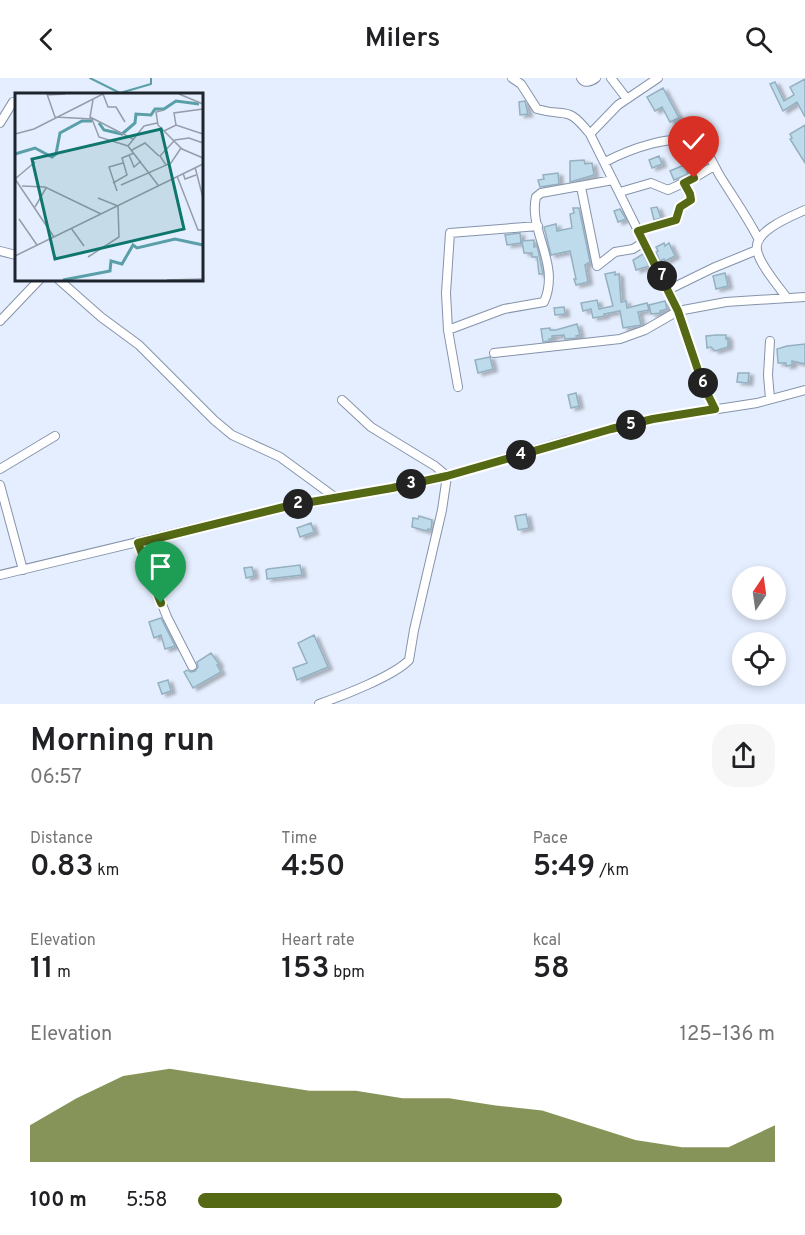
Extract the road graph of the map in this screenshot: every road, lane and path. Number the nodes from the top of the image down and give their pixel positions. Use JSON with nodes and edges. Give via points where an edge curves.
{"nodes":[{"id":1,"x":512,"y":78,"type":"edge"},
{"id":2,"x":581,"y":78,"type":"edge"},
{"id":3,"x":596,"y":78,"type":"edge"},
{"id":4,"x":611,"y":78,"type":"edge"},
{"id":5,"x":658,"y":78,"type":"edge"},
{"id":6,"x":627,"y":99,"type":"junction"},
{"id":7,"x":13,"y":102,"type":"dead end"},
{"id":8,"x":0,"y":123,"type":"edge"},
{"id":9,"x":590,"y":134,"type":"junction"},
{"id":10,"x":605,"y":162,"type":"junction"},
{"id":11,"x":714,"y":166,"type":"junction"},
{"id":12,"x":613,"y":180,"type":"junction"},
{"id":13,"x":684,"y":183,"type":"junction"},
{"id":14,"x":581,"y":187,"type":"junction"},
{"id":15,"x":620,"y":192,"type":"junction"},
{"id":16,"x":805,"y":210,"type":"edge"},
{"id":17,"x":538,"y":226,"type":"junction"},
{"id":18,"x":638,"y":231,"type":"junction"},
{"id":19,"x":759,"y":240,"type":"junction"},
{"id":20,"x":644,"y":242,"type":"junction"},
{"id":21,"x":757,"y":250,"type":"junction"},
{"id":22,"x":0,"y":251,"type":"edge"},
{"id":23,"x":15,"y":255,"type":"edge"},
{"id":24,"x":39,"y":280,"type":"edge"},
{"id":25,"x":59,"y":280,"type":"edge"},
{"id":26,"x":668,"y":290,"type":"junction"},
{"id":27,"x":805,"y":297,"type":"edge"},
{"id":28,"x":787,"y":298,"type":"junction"},
{"id":29,"x":678,"y":311,"type":"junction"},
{"id":30,"x":0,"y":321,"type":"edge"},
{"id":31,"x":448,"y":330,"type":"junction"},
{"id":32,"x":770,"y":341,"type":"dead end"},
{"id":33,"x":494,"y":353,"type":"dead end"},
{"id":34,"x":458,"y":387,"type":"dead end"},
{"id":35,"x":805,"y":390,"type":"edge"},
{"id":36,"x":770,"y":399,"type":"junction"},
{"id":37,"x":342,"y":400,"type":"dead end"},
{"id":38,"x":715,"y":409,"type":"junction"},
{"id":39,"x":56,"y":436,"type":"dead end"},
{"id":40,"x":0,"y":469,"type":"edge"},
{"id":41,"x":447,"y":476,"type":"junction"},
{"id":42,"x":0,"y":485,"type":"edge"},
{"id":43,"x":336,"y":498,"type":"junction"},
{"id":44,"x":138,"y":543,"type":"junction"},
{"id":45,"x":23,"y":570,"type":"junction"},
{"id":46,"x":0,"y":575,"type":"edge"},
{"id":47,"x":192,"y":666,"type":"dead end"},
{"id":48,"x":319,"y":704,"type":"edge"}],
"edges":[{"from":1,"to":9,"type":"street","via":[[521,84],[537,109],[573,115]]},
{"from":2,"to":3,"type":"street","via":[[589,82]]},
{"from":4,"to":6,"type":"street"},
{"from":5,"to":6,"type":"street"},
{"from":6,"to":9,"type":"street"},
{"from":7,"to":8,"type":"street"},
{"from":9,"to":10,"type":"street"},
{"from":10,"to":11,"type":"street","via":[[643,146],[687,141],[701,146]]},
{"from":10,"to":12,"type":"street"},
{"from":11,"to":13,"type":"street"},
{"from":11,"to":19,"type":"street"},
{"from":12,"to":14,"type":"street"},
{"from":12,"to":15,"type":"street"},
{"from":13,"to":15,"type":"street","via":[[668,189],[651,183]]},
{"from":13,"to":18,"type":"street","via":[[691,200],[680,207],[677,219]]},
{"from":14,"to":17,"type":"street","via":[[538,194]]},
{"from":14,"to":20,"type":"street","via":[[597,266],[615,252],[633,249]]},
{"from":15,"to":18,"type":"street"},
{"from":16,"to":19,"type":"street","via":[[768,230]]},
{"from":17,"to":31,"type":"street","via":[[550,278],[544,302],[504,309]]},
{"from":17,"to":31,"type":"street","via":[[450,233]]},
{"from":18,"to":20,"type":"street"},
{"from":19,"to":21,"type":"street"},
{"from":20,"to":26,"type":"street"},
{"from":21,"to":26,"type":"street"},
{"from":21,"to":28,"type":"street"},
{"from":22,"to":23,"type":"street"},
{"from":24,"to":30,"type":"street"},
{"from":25,"to":43,"type":"street","via":[[139,345],[232,435],[280,458]]},
{"from":26,"to":29,"type":"street"},
{"from":27,"to":28,"type":"street"},
{"from":28,"to":29,"type":"street","via":[[726,302]]},
{"from":29,"to":33,"type":"street","via":[[620,339]]},
{"from":29,"to":38,"type":"street"},
{"from":31,"to":34,"type":"street"},
{"from":32,"to":36,"type":"street"},
{"from":35,"to":36,"type":"street"},
{"from":36,"to":38,"type":"street"},
{"from":37,"to":41,"type":"street","via":[[371,427]]},
{"from":38,"to":41,"type":"street","via":[[653,419]]},
{"from":39,"to":40,"type":"street"},
{"from":41,"to":43,"type":"street"},
{"from":41,"to":48,"type":"street","via":[[409,660],[398,669]]},
{"from":42,"to":45,"type":"street"},
{"from":43,"to":44,"type":"street"},
{"from":44,"to":45,"type":"street"},
{"from":44,"to":47,"type":"street"},
{"from":45,"to":46,"type":"street"}]}
